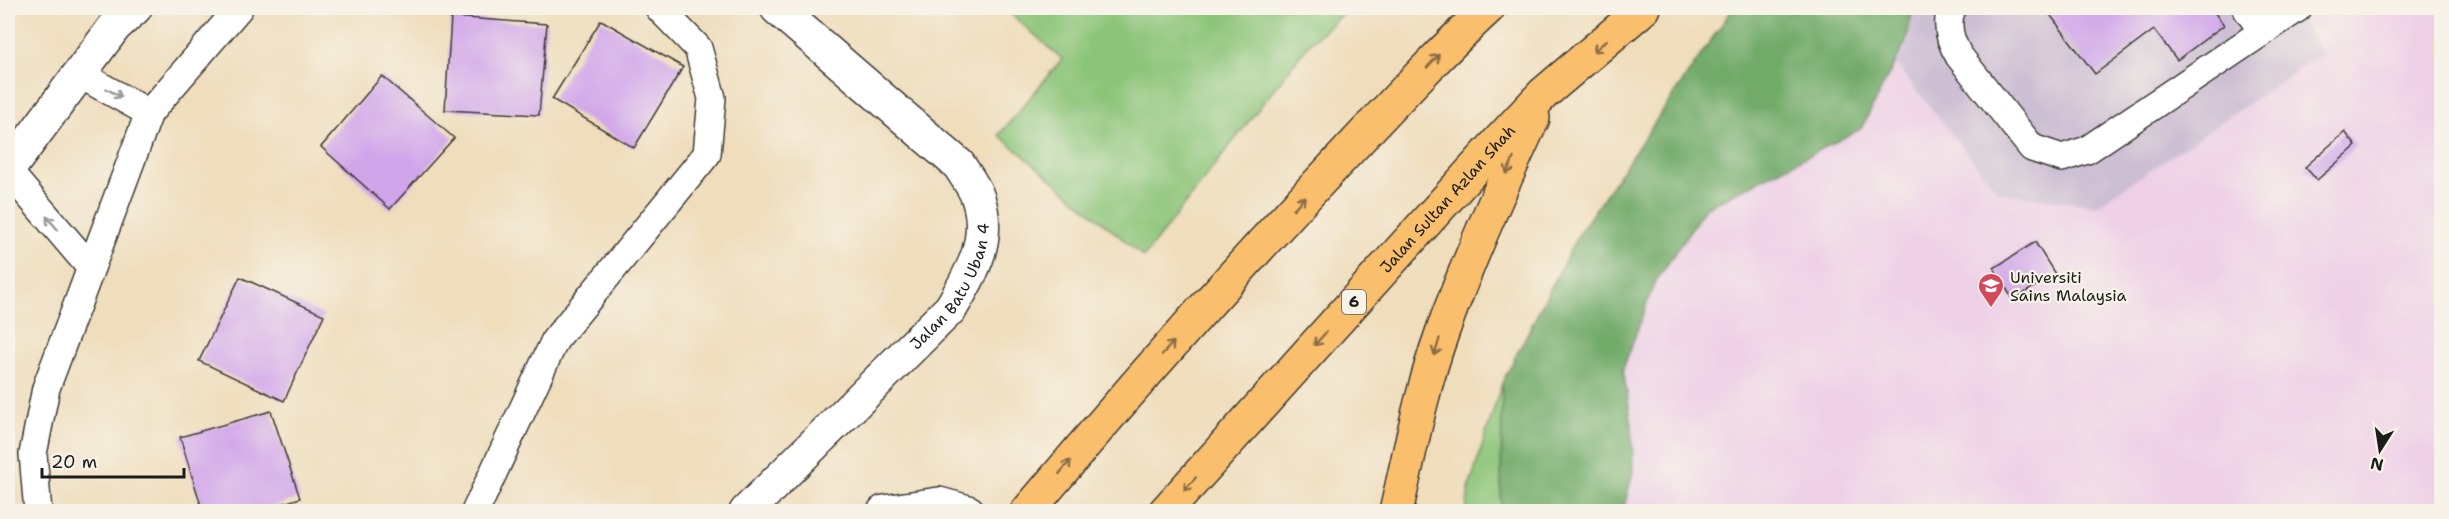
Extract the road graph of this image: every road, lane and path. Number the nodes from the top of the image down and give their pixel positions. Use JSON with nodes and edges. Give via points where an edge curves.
{"nodes":[{"id":1,"x":135,"y":8,"type":"edge"},
{"id":2,"x":239,"y":8,"type":"edge"},
{"id":3,"x":659,"y":8,"type":"edge"},
{"id":4,"x":777,"y":8,"type":"edge"},
{"id":5,"x":1488,"y":8,"type":"edge"},
{"id":6,"x":1644,"y":8,"type":"edge"},
{"id":7,"x":1952,"y":8,"type":"edge"},
{"id":8,"x":2246,"y":8,"type":"edge"},
{"id":9,"x":2298,"y":8,"type":"edge"},
{"id":10,"x":2263,"y":32,"type":"junction"},
{"id":11,"x":79,"y":74,"type":"junction"},
{"id":12,"x":1543,"y":94,"type":"junction"},
{"id":13,"x":149,"y":113,"type":"junction"},
{"id":14,"x":8,"y":170,"type":"edge"},
{"id":15,"x":90,"y":267,"type":"junction"},
{"id":16,"x":38,"y":512,"type":"edge"},
{"id":17,"x":475,"y":512,"type":"edge"},
{"id":18,"x":746,"y":512,"type":"edge"},
{"id":19,"x":884,"y":512,"type":"edge"},
{"id":20,"x":968,"y":512,"type":"edge"},
{"id":21,"x":1027,"y":512,"type":"edge"},
{"id":22,"x":1166,"y":512,"type":"edge"},
{"id":23,"x":1396,"y":512,"type":"edge"}],
"edges":[{"from":1,"to":11,"type":"street","via":[[115,26]]},
{"from":2,"to":13,"type":"lane"},
{"from":3,"to":17,"type":"lane","via":[[698,48],[712,98],[707,154],[555,340]]},
{"from":4,"to":18,"type":"street","name":"Jalan Batu Uban 4","via":[[959,165],[978,197],[984,230],[974,268],[951,308]]},
{"from":21,"to":5,"type":"highway","one_way":true,"via":[[1255,250],[1453,40]]},
{"from":6,"to":12,"type":"highway","name":"Jalan Sultan Azlan Shah","number":"6","one_way":true},
{"from":7,"to":10,"type":"lane","via":[[1948,17],[1950,41],[1959,57],[2032,148],[2062,158],[2087,150]]},
{"from":8,"to":10,"type":"lane"},
{"from":9,"to":10,"type":"lane"},
{"from":11,"to":13,"type":"lane","one_way":true},
{"from":11,"to":14,"type":"street"},
{"from":12,"to":22,"type":"highway","name":"Jalan Sultan Azlan Shah","number":"6","one_way":true},
{"from":12,"to":23,"type":"highway","one_way":true,"via":[[1484,225],[1441,335]]},
{"from":13,"to":15,"type":"lane"},
{"from":15,"to":14,"type":"lane","one_way":true},
{"from":15,"to":16,"type":"lane","via":[[46,388],[33,454]]},
{"from":19,"to":20,"type":"street","via":[[939,504]]}]}
